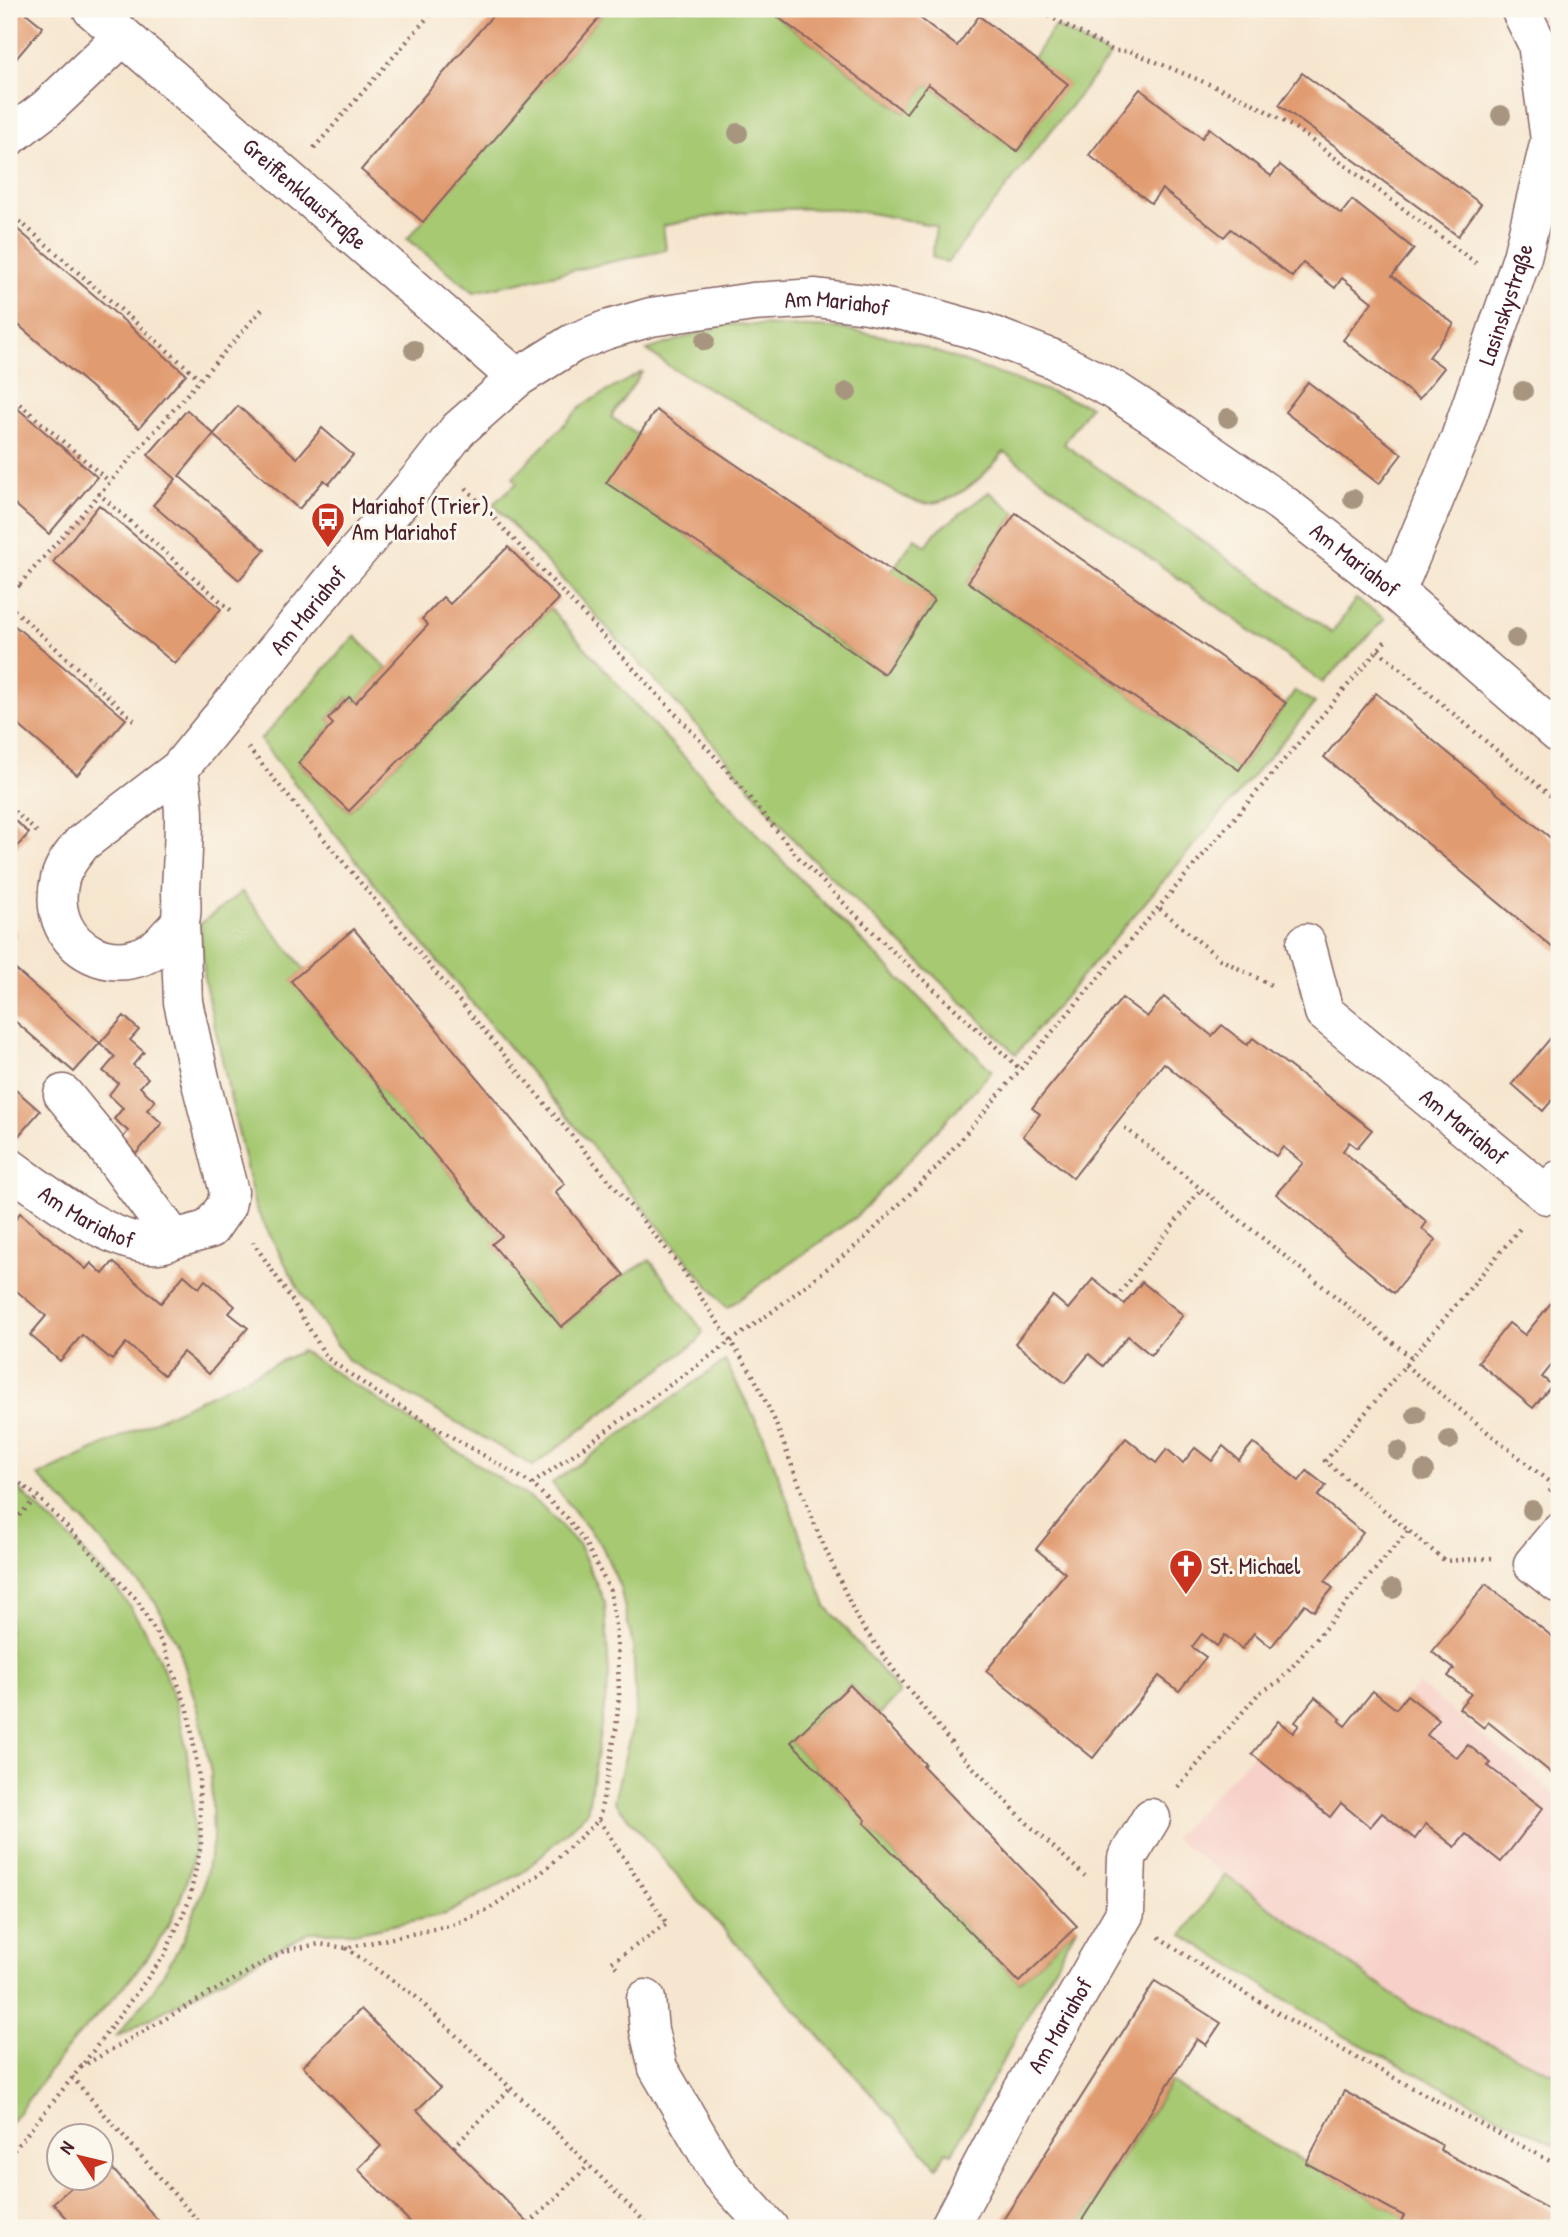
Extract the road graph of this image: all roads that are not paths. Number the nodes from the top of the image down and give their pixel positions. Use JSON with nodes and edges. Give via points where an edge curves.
{"nodes":[{"id":1,"x":92,"y":9,"type":"edge"},
{"id":2,"x":1520,"y":9,"type":"edge"},
{"id":3,"x":123,"y":36,"type":"junction"},
{"id":4,"x":9,"y":137,"type":"edge"},
{"id":5,"x":517,"y":378,"type":"junction"},
{"id":6,"x":1406,"y":600,"type":"junction"},
{"id":7,"x":1559,"y":734,"type":"edge"},
{"id":8,"x":179,"y":769,"type":"junction"},
{"id":9,"x":180,"y":922,"type":"junction"},
{"id":10,"x":1306,"y":943,"type":"dead end"},
{"id":11,"x":63,"y":1094,"type":"dead end"},
{"id":12,"x":9,"y":1167,"type":"edge"},
{"id":13,"x":1559,"y":1180,"type":"edge"},
{"id":14,"x":174,"y":1239,"type":"junction"},
{"id":15,"x":1559,"y":1533,"type":"edge"},
{"id":16,"x":1546,"y":1574,"type":"edge"},
{"id":17,"x":1151,"y":1818,"type":"road end"},
{"id":18,"x":646,"y":1999,"type":"road end"},
{"id":19,"x":762,"y":2226,"type":"edge"},
{"id":20,"x":949,"y":2228,"type":"edge"}],
"edges":[{"from":1,"to":3,"type":"street","name":"Greiffenklaustraße"},
{"from":2,"to":6,"type":"street","name":"Lasinskystraße","via":[[1537,43],[1549,140],[1521,257]]},
{"from":3,"to":4,"type":"street"},
{"from":3,"to":5,"type":"street","name":"Greiffenklaustraße"},
{"from":5,"to":6,"type":"street","name":"Am Mariahof","via":[[573,343],[606,330],[698,308],[816,298],[926,316],[1053,359],[1114,390],[1280,502]]},
{"from":5,"to":8,"type":"street","name":"Am Mariahof","via":[[458,429]]},
{"from":6,"to":7,"type":"street","name":"Am Mariahof"},
{"from":8,"to":9,"type":"street","via":[[184,814]]},
{"from":8,"to":9,"type":"street","name":"Am Mariahof","via":[[82,843],[60,877],[57,898],[65,933],[81,949],[115,960],[145,955],[163,943]]},
{"from":9,"to":14,"type":"street","name":"Am Mariahof","via":[[183,1002],[229,1192],[211,1229]]},
{"from":10,"to":13,"type":"street","name":"Am Mariahof","via":[[1324,1012],[1547,1195]]},
{"from":11,"to":14,"type":"street","name":"Am Mariahof"},
{"from":12,"to":14,"type":"street","name":"Am Mariahof","via":[[62,1206],[116,1234],[158,1244]]},
{"from":15,"to":16,"type":"street"},
{"from":17,"to":20,"type":"street","name":"Am Mariahof","via":[[1127,1858],[1125,1913]]},
{"from":18,"to":19,"type":"street","via":[[658,2068],[720,2174]]}]}
